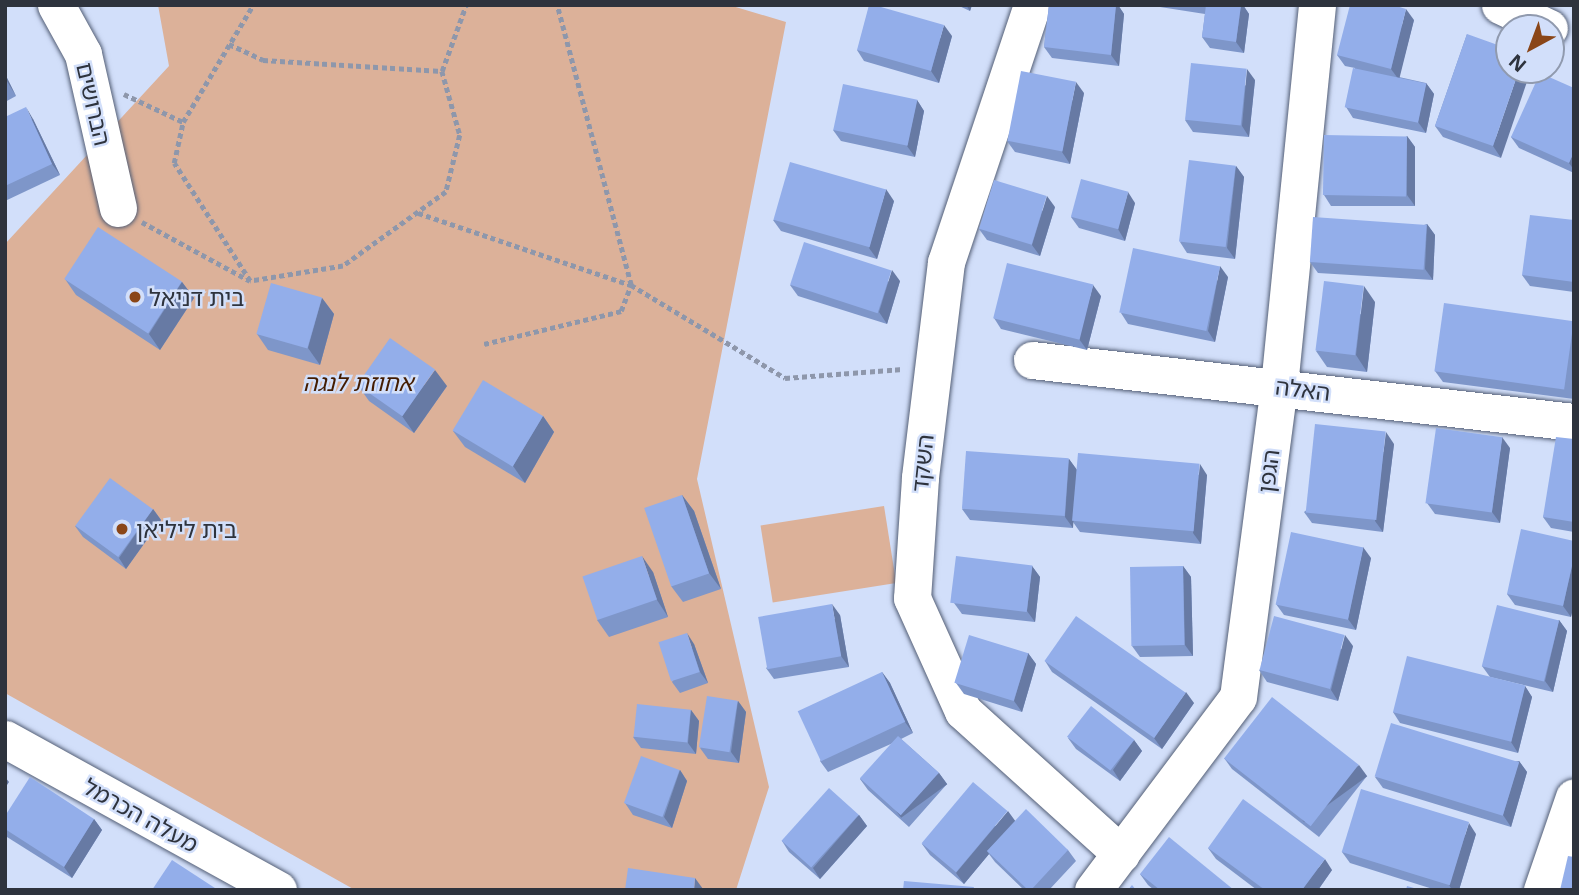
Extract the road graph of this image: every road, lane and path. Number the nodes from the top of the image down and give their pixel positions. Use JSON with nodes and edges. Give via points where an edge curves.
{"nodes":[{"id":1,"x":56,"y":5,"type":"edge"},
{"id":2,"x":253,"y":5,"type":"edge"},
{"id":3,"x":466,"y":5,"type":"edge"},
{"id":4,"x":557,"y":5,"type":"edge"},
{"id":5,"x":1032,"y":5,"type":"edge"},
{"id":6,"x":1317,"y":5,"type":"edge"},
{"id":7,"x":1500,"y":5,"type":"edge"},
{"id":8,"x":1519,"y":14,"type":"edge"},
{"id":9,"x":229,"y":44,"type":"junction"},
{"id":10,"x":442,"y":71,"type":"junction"},
{"id":11,"x":88,"y":78,"type":"junction"},
{"id":12,"x":183,"y":122,"type":"junction"},
{"id":13,"x":118,"y":208,"type":"joint"},
{"id":14,"x":417,"y":213,"type":"junction"},
{"id":15,"x":250,"y":281,"type":"junction"},
{"id":16,"x":631,"y":285,"type":"junction"},
{"id":17,"x":484,"y":344,"type":"dead end"},
{"id":18,"x":1032,"y":360,"type":"dead end"},
{"id":19,"x":933,"y":367,"type":"junction"},
{"id":20,"x":1279,"y":386,"type":"junction"},
{"id":21,"x":1574,"y":422,"type":"edge"},
{"id":22,"x":5,"y":739,"type":"edge"},
{"id":23,"x":1574,"y":797,"type":"edge"},
{"id":24,"x":1121,"y":854,"type":"junction"},
{"id":25,"x":278,"y":890,"type":"edge"},
{"id":26,"x":1093,"y":890,"type":"edge"},
{"id":27,"x":1542,"y":890,"type":"edge"}],
"edges":[{"from":1,"to":11,"type":"street","name":"הברושים","via":[[83,54]]},
{"from":2,"to":9,"type":"path"},
{"from":3,"to":10,"type":"path"},
{"from":4,"to":16,"type":"path"},
{"from":5,"to":19,"type":"street","name":"השקד","via":[[946,262]]},
{"from":6,"to":20,"type":"street","name":"הגפן"},
{"from":7,"to":8,"type":"street"},
{"from":9,"to":10,"type":"path","via":[[263,60]]},
{"from":9,"to":12,"type":"path"},
{"from":10,"to":14,"type":"path","via":[[460,135],[446,192]]},
{"from":11,"to":12,"type":"path"},
{"from":11,"to":13,"type":"street","name":"הברושים"},
{"from":12,"to":15,"type":"path","via":[[174,163]]},
{"from":13,"to":15,"type":"path"},
{"from":14,"to":15,"type":"path","via":[[343,266]]},
{"from":14,"to":16,"type":"path"},
{"from":16,"to":17,"type":"path","via":[[621,311]]},
{"from":16,"to":19,"type":"path","via":[[785,378]]},
{"from":18,"to":20,"type":"street","name":"האלה"},
{"from":19,"to":24,"type":"street","name":"השקד","via":[[912,598],[963,711]]},
{"from":20,"to":21,"type":"street","name":"האלה"},
{"from":20,"to":24,"type":"street","name":"הגפן","via":[[1238,697]]},
{"from":22,"to":25,"type":"street","name":"מעלה הכרמל"},
{"from":23,"to":27,"type":"street"},
{"from":24,"to":26,"type":"street","name":"הגפן"}]}
